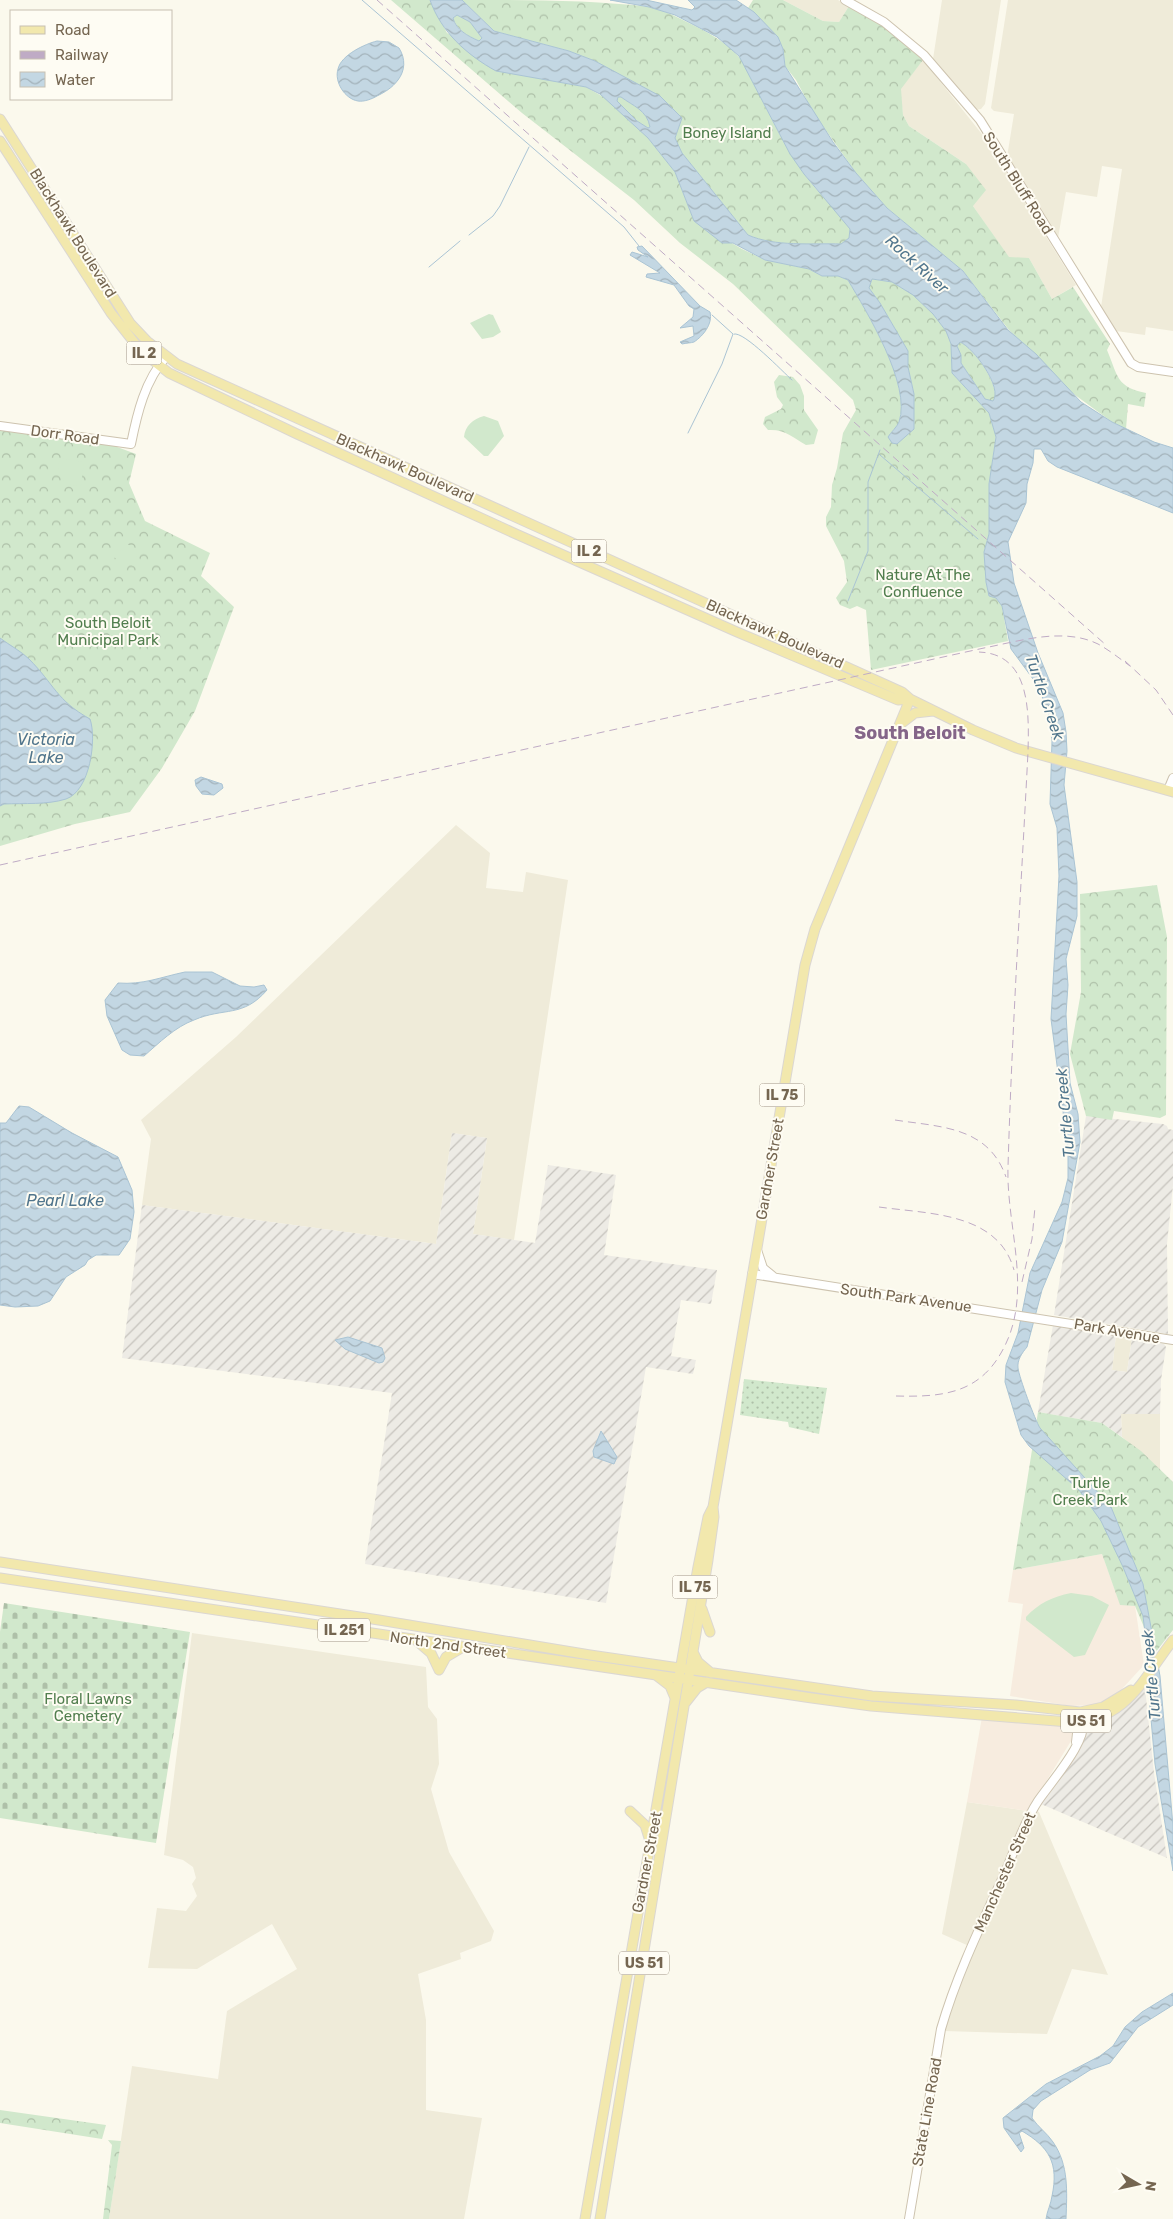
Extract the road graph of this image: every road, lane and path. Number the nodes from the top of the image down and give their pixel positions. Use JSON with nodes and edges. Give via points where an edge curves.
{"nodes":[{"id":1,"x":845,"y":0,"type":"edge"},
{"id":2,"x":0,"y":119,"type":"edge"},
{"id":3,"x":0,"y":141,"type":"edge"},
{"id":4,"x":166,"y":357,"type":"junction"},
{"id":5,"x":158,"y":366,"type":"junction"},
{"id":6,"x":1173,"y":372,"type":"edge"},
{"id":7,"x":0,"y":426,"type":"edge"},
{"id":8,"x":910,"y":700,"type":"junction"},
{"id":9,"x":933,"y":711,"type":"junction"},
{"id":10,"x":900,"y":725,"type":"junction"},
{"id":11,"x":1173,"y":778,"type":"edge"},
{"id":12,"x":1170,"y":791,"type":"edge"},
{"id":13,"x":756,"y":1248,"type":"junction"},
{"id":14,"x":752,"y":1274,"type":"junction"},
{"id":15,"x":776,"y":1278,"type":"junction"},
{"id":16,"x":1061,"y":1321,"type":"joint"},
{"id":17,"x":1173,"y":1340,"type":"edge"},
{"id":18,"x":713,"y":1507,"type":"junction"},
{"id":19,"x":0,"y":1562,"type":"edge"},
{"id":20,"x":0,"y":1578,"type":"edge"},
{"id":21,"x":701,"y":1607,"type":"junction"},
{"id":22,"x":1173,"y":1640,"type":"edge"},
{"id":23,"x":417,"y":1641,"type":"junction"},
{"id":24,"x":695,"y":1641,"type":"junction"},
{"id":25,"x":463,"y":1647,"type":"junction"},
{"id":26,"x":689,"y":1651,"type":"junction"},
{"id":27,"x":663,"y":1666,"type":"junction"},
{"id":28,"x":655,"y":1674,"type":"junction"},
{"id":29,"x":685,"y":1674,"type":"junction"},
{"id":30,"x":709,"y":1678,"type":"junction"},
{"id":31,"x":1141,"y":1682,"type":"junction"},
{"id":32,"x":676,"y":1701,"type":"junction"},
{"id":33,"x":684,"y":1707,"type":"junction"},
{"id":34,"x":1080,"y":1712,"type":"junction"},
{"id":35,"x":1081,"y":1722,"type":"junction"},
{"id":36,"x":630,"y":1811,"type":"dead end"},
{"id":37,"x":650,"y":1846,"type":"junction"},
{"id":38,"x":948,"y":2006,"type":"joint"},
{"id":39,"x":585,"y":2219,"type":"edge"},
{"id":40,"x":600,"y":2219,"type":"edge"},
{"id":41,"x":909,"y":2219,"type":"edge"}],
"edges":[{"from":1,"to":6,"type":"street","name":"South Bluff Road","via":[[884,22],[924,55],[980,120],[1131,363]]},
{"from":2,"to":4,"type":"main road","name":"Blackhawk Boulevard","number":"IL 2","via":[[121,310],[141,336]]},
{"from":3,"to":5,"type":"main road","name":"Blackhawk Boulevard","number":"IL 2","via":[[110,313],[130,339]]},
{"from":4,"to":5,"type":"street"},
{"from":4,"to":8,"type":"main road","name":"Blackhawk Boulevard","number":"IL 2","via":[[266,406],[902,692]]},
{"from":5,"to":7,"type":"street","name":"Dorr Road","via":[[138,414],[130,444]]},
{"from":5,"to":8,"type":"main road","name":"Blackhawk Boulevard","number":"IL 2","via":[[296,434],[720,624],[898,700]]},
{"from":8,"to":9,"type":"main road","name":"Blackhawk Boulevard","number":"IL 2"},
{"from":8,"to":10,"type":"main road","name":"Gardner Street","number":"IL 75"},
{"from":9,"to":10,"type":"main road","via":[[915,713]]},
{"from":9,"to":12,"type":"main road","name":"Blackhawk Boulevard","number":"IL 2","via":[[1002,743]]},
{"from":10,"to":13,"type":"main road","name":"Gardner Street","number":"IL 75","via":[[807,955]]},
{"from":11,"to":12,"type":"street"},
{"from":13,"to":14,"type":"main road","name":"Gardner Street","number":"IL 75"},
{"from":13,"to":15,"type":"street","via":[[763,1268]]},
{"from":14,"to":15,"type":"street","name":"South Park Avenue"},
{"from":14,"to":18,"type":"main road","name":"Gardner Street","number":"IL 75"},
{"from":15,"to":16,"type":"street","name":"South Park Avenue"},
{"from":16,"to":17,"type":"street","name":"Park Avenue"},
{"from":18,"to":21,"type":"main road","name":"Gardner Street","number":"IL 75"},
{"from":18,"to":26,"type":"main road","name":"Gardner Street","number":"IL 75","via":[[706,1525]]},
{"from":19,"to":27,"type":"main road","name":"North 2nd Street","number":"IL 251"},
{"from":20,"to":23,"type":"main road","name":"North 2nd Street","number":"IL 251"},
{"from":21,"to":24,"type":"main road","name":"Gardner Street","number":"IL 75"},
{"from":21,"to":24,"type":"main road","via":[[713,1634]]},
{"from":22,"to":31,"type":"main road","number":"US 51"},
{"from":23,"to":25,"type":"main road","name":"North 2nd Street","number":"IL 251"},
{"from":23,"to":25,"type":"main road","via":[[431,1653],[438,1670],[446,1657]]},
{"from":24,"to":26,"type":"main road","name":"Gardner Street","number":"IL 75"},
{"from":25,"to":28,"type":"main road","name":"North 2nd Street","number":"IL 251"},
{"from":26,"to":27,"type":"main road"},
{"from":26,"to":29,"type":"main road","name":"Gardner Street","number":"IL 75"},
{"from":26,"to":30,"type":"main road"},
{"from":27,"to":29,"type":"main road","name":"North 2nd Street","number":"IL 251"},
{"from":28,"to":29,"type":"main road","name":"North 2nd Street","number":"IL 251"},
{"from":28,"to":32,"type":"main road","via":[[670,1686]]},
{"from":29,"to":30,"type":"main road","number":"US 51"},
{"from":29,"to":32,"type":"main road","name":"Gardner Street","number":"US 51"},
{"from":29,"to":33,"type":"main road","name":"Gardner Street","number":"IL 75"},
{"from":30,"to":33,"type":"main road","via":[[697,1688]]},
{"from":30,"to":34,"type":"main road","number":"US 51","via":[[872,1696],[1016,1704]]},
{"from":30,"to":35,"type":"main road","number":"US 51","via":[[856,1704]]},
{"from":31,"to":34,"type":"main road","number":"US 51","via":[[1103,1707]]},
{"from":31,"to":35,"type":"main road","number":"US 51","via":[[1129,1699],[1112,1712]]},
{"from":32,"to":37,"type":"main road","name":"Gardner Street","number":"US 51"},
{"from":33,"to":40,"type":"main road","name":"Gardner Street","number":"US 51"},
{"from":34,"to":35,"type":"street","name":"Manchester Street"},
{"from":35,"to":38,"type":"street","name":"Manchester Street","via":[[1076,1746],[1034,1808]]},
{"from":36,"to":37,"type":"main road","via":[[645,1825]]},
{"from":37,"to":39,"type":"main road","name":"Gardner Street","number":"US 51"},
{"from":38,"to":41,"type":"street","name":"State Line Road","via":[[941,2030]]}]}
